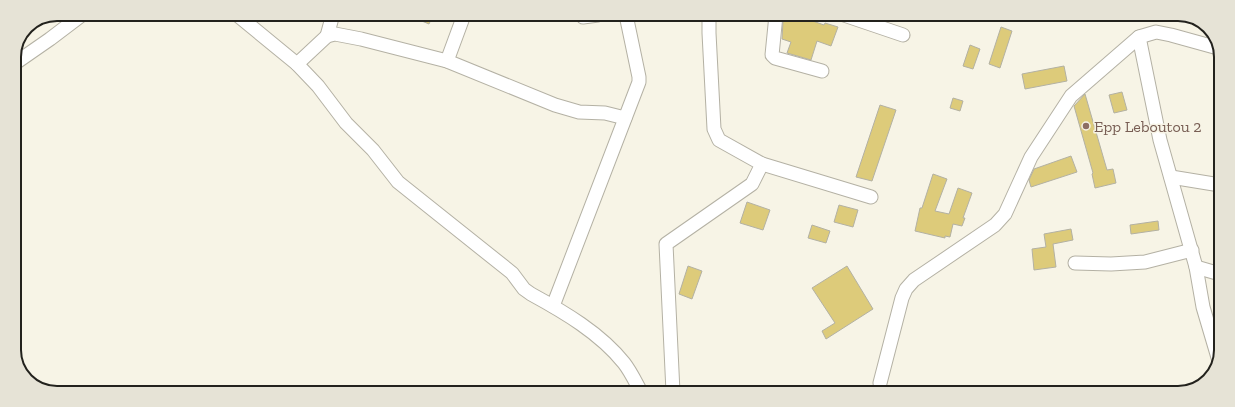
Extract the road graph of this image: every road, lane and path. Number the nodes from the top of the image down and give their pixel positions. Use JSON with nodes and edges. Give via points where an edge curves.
{"nodes":[{"id":1,"x":74,"y":21,"type":"edge"},
{"id":2,"x":245,"y":21,"type":"edge"},
{"id":3,"x":331,"y":21,"type":"edge"},
{"id":4,"x":462,"y":21,"type":"edge"},
{"id":5,"x":627,"y":21,"type":"edge"},
{"id":6,"x":709,"y":21,"type":"edge"},
{"id":7,"x":775,"y":21,"type":"edge"},
{"id":8,"x":862,"y":21,"type":"edge"},
{"id":9,"x":903,"y":35,"type":"dead end"},
{"id":10,"x":327,"y":36,"type":"junction"},
{"id":11,"x":1139,"y":37,"type":"junction"},
{"id":12,"x":1212,"y":46,"type":"edge"},
{"id":13,"x":21,"y":59,"type":"edge"},
{"id":14,"x":447,"y":61,"type":"junction"},
{"id":15,"x":297,"y":64,"type":"junction"},
{"id":16,"x":822,"y":71,"type":"dead end"},
{"id":17,"x":625,"y":118,"type":"junction"},
{"id":18,"x":762,"y":164,"type":"junction"},
{"id":19,"x":1171,"y":177,"type":"junction"},
{"id":20,"x":1214,"y":184,"type":"edge"},
{"id":21,"x":871,"y":197,"type":"dead end"},
{"id":22,"x":1192,"y":250,"type":"junction"},
{"id":23,"x":1075,"y":262,"type":"dead end"},
{"id":24,"x":1196,"y":267,"type":"junction"},
{"id":25,"x":1214,"y":272,"type":"edge"},
{"id":26,"x":553,"y":306,"type":"junction"},
{"id":27,"x":1214,"y":341,"type":"edge"},
{"id":28,"x":880,"y":383,"type":"dead end"},
{"id":29,"x":637,"y":386,"type":"edge"},
{"id":30,"x":673,"y":386,"type":"edge"}],
"edges":[{"from":1,"to":13,"type":"street"},
{"from":2,"to":15,"type":"street"},
{"from":3,"to":10,"type":"street"},
{"from":4,"to":14,"type":"street"},
{"from":5,"to":17,"type":"street","via":[[639,82]]},
{"from":6,"to":18,"type":"street","via":[[714,129],[719,140]]},
{"from":7,"to":16,"type":"street","via":[[772,55]]},
{"from":8,"to":9,"type":"street"},
{"from":10,"to":14,"type":"street","via":[[335,34],[361,39]]},
{"from":10,"to":15,"type":"street"},
{"from":11,"to":12,"type":"street","via":[[1156,32]]},
{"from":11,"to":19,"type":"street","via":[[1160,140]]},
{"from":11,"to":28,"type":"street","via":[[1071,96],[1031,157],[1005,214],[995,225],[920,276],[906,289]]},
{"from":14,"to":17,"type":"street","via":[[555,105],[579,112],[606,113]]},
{"from":15,"to":26,"type":"street","via":[[398,182],[507,269],[528,292]]},
{"from":17,"to":26,"type":"street"},
{"from":18,"to":21,"type":"street"},
{"from":18,"to":30,"type":"street","via":[[752,184],[666,244]]},
{"from":19,"to":20,"type":"street"},
{"from":19,"to":22,"type":"street"},
{"from":22,"to":23,"type":"street","via":[[1145,262]]},
{"from":22,"to":24,"type":"street"},
{"from":24,"to":25,"type":"street"},
{"from":24,"to":27,"type":"street","via":[[1203,307]]},
{"from":26,"to":29,"type":"street","via":[[604,342],[624,363]]}]}
